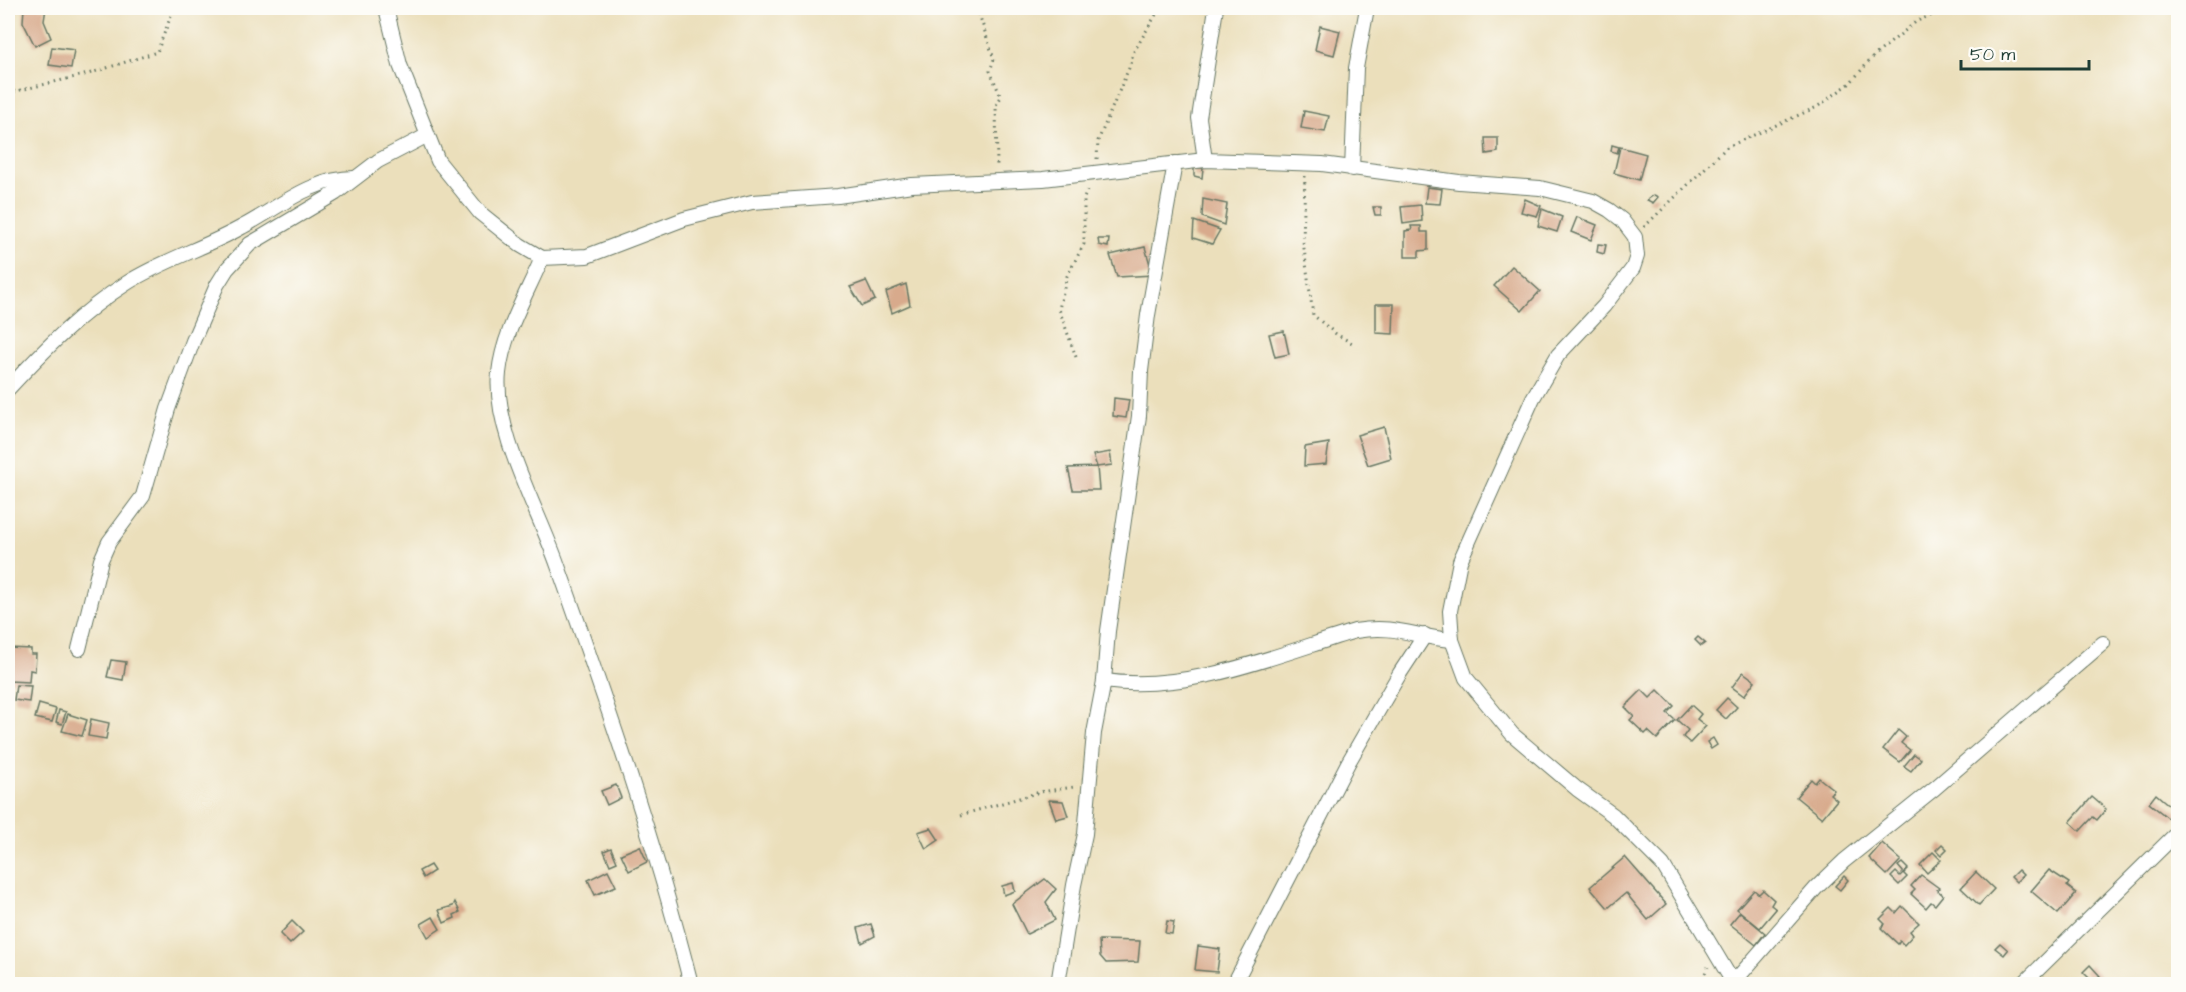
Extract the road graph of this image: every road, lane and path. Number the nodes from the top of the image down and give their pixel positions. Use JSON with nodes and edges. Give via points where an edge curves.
{"nodes":[{"id":1,"x":174,"y":8,"type":"edge"},
{"id":2,"x":386,"y":8,"type":"edge"},
{"id":3,"x":977,"y":8,"type":"edge"},
{"id":4,"x":1160,"y":8,"type":"edge"},
{"id":5,"x":1216,"y":8,"type":"edge"},
{"id":6,"x":1367,"y":8,"type":"edge"},
{"id":7,"x":1940,"y":8,"type":"edge"},
{"id":8,"x":8,"y":93,"type":"edge"},
{"id":9,"x":426,"y":136,"type":"junction"},
{"id":10,"x":1205,"y":160,"type":"junction"},
{"id":11,"x":1306,"y":162,"type":"junction"},
{"id":12,"x":1175,"y":163,"type":"junction"},
{"id":13,"x":1352,"y":169,"type":"junction"},
{"id":14,"x":1093,"y":174,"type":"junction"},
{"id":15,"x":354,"y":178,"type":"junction"},
{"id":16,"x":997,"y":182,"type":"junction"},
{"id":17,"x":1635,"y":237,"type":"junction"},
{"id":18,"x":542,"y":258,"type":"junction"},
{"id":19,"x":1352,"y":343,"type":"dead end"},
{"id":20,"x":1076,"y":357,"type":"dead end"},
{"id":21,"x":8,"y":389,"type":"edge"},
{"id":22,"x":1425,"y":635,"type":"junction"},
{"id":23,"x":1452,"y":640,"type":"junction"},
{"id":24,"x":2103,"y":643,"type":"dead end"},
{"id":25,"x":79,"y":649,"type":"dead end"},
{"id":26,"x":1104,"y":681,"type":"junction"},
{"id":27,"x":1090,"y":784,"type":"junction"},
{"id":28,"x":961,"y":815,"type":"dead end"},
{"id":29,"x":2178,"y":832,"type":"edge"},
{"id":30,"x":691,"y":984,"type":"edge"},
{"id":31,"x":1058,"y":984,"type":"edge"},
{"id":32,"x":1234,"y":984,"type":"edge"},
{"id":33,"x":1733,"y":984,"type":"edge"},
{"id":34,"x":2023,"y":984,"type":"edge"}],
"edges":[{"from":1,"to":8,"type":"path","via":[[157,52]]},
{"from":2,"to":9,"type":"street","via":[[400,64]]},
{"from":3,"to":16,"type":"path","via":[[994,59],[990,71],[1001,97],[996,105]]},
{"from":4,"to":14,"type":"path","via":[[1132,54],[1130,68],[1098,141]]},
{"from":5,"to":10,"type":"street","via":[[1200,118]]},
{"from":6,"to":13,"type":"street","via":[[1356,68]]},
{"from":7,"to":17,"type":"path","via":[[1917,21],[1874,56],[1849,84],[1816,107],[1727,147]]},
{"from":9,"to":15,"type":"street"},
{"from":9,"to":18,"type":"street","via":[[438,161],[480,213]]},
{"from":10,"to":11,"type":"street"},
{"from":10,"to":12,"type":"street"},
{"from":11,"to":13,"type":"street"},
{"from":11,"to":19,"type":"path","via":[[1303,241],[1313,315]]},
{"from":12,"to":14,"type":"street"},
{"from":12,"to":26,"type":"street","via":[[1148,315],[1139,416]]},
{"from":13,"to":17,"type":"street","via":[[1562,193],[1593,201],[1609,210]]},
{"from":14,"to":16,"type":"street"},
{"from":14,"to":20,"type":"path","via":[[1084,198],[1084,244],[1067,276],[1059,309]]},
{"from":15,"to":21,"type":"street","via":[[330,180],[308,189],[222,239],[128,282],[72,323]]},
{"from":15,"to":25,"type":"street","via":[[336,193],[250,244],[217,285],[168,409],[142,496],[101,560]]},
{"from":16,"to":18,"type":"street","via":[[912,185],[838,196],[752,201],[684,219],[587,256]]},
{"from":17,"to":23,"type":"street","via":[[1634,268],[1545,374],[1477,520],[1460,561],[1450,611]]},
{"from":18,"to":30,"type":"street","via":[[514,321],[499,372],[504,422],[626,763]]},
{"from":22,"to":23,"type":"street"},
{"from":22,"to":26,"type":"street","via":[[1377,627],[1224,671],[1140,685]]},
{"from":22,"to":32,"type":"street","via":[[1348,763]]},
{"from":23,"to":33,"type":"street","via":[[1466,678],[1512,734],[1613,815],[1663,865]]},
{"from":24,"to":33,"type":"street","via":[[1844,861]]},
{"from":26,"to":27,"type":"street"},
{"from":27,"to":28,"type":"path","via":[[1041,792]]},
{"from":27,"to":31,"type":"street"},
{"from":29,"to":34,"type":"street"}]}
